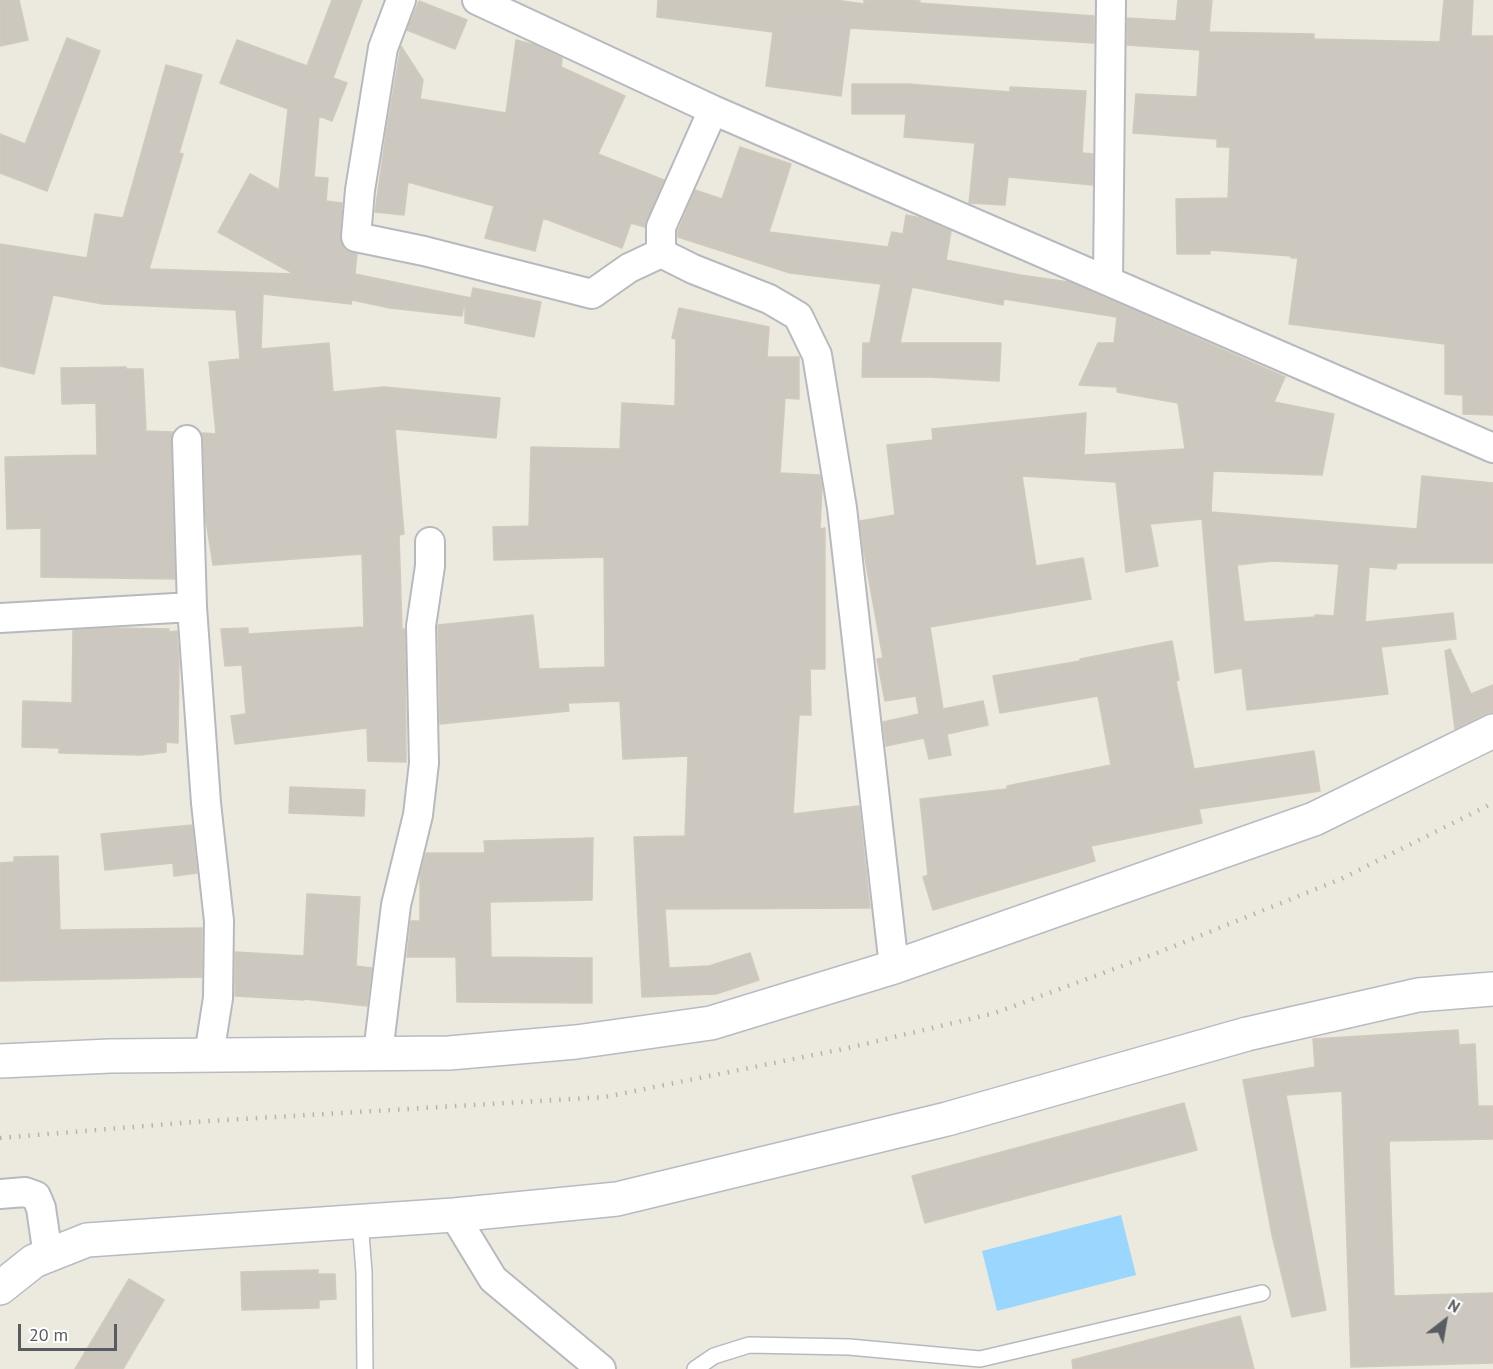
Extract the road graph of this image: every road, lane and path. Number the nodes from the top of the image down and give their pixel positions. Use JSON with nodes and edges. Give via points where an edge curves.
{"nodes":[{"id":1,"x":401,"y":0,"type":"edge"},
{"id":2,"x":477,"y":0,"type":"edge"},
{"id":3,"x":1111,"y":0,"type":"edge"},
{"id":4,"x":713,"y":110,"type":"junction"},
{"id":5,"x":661,"y":253,"type":"junction"},
{"id":6,"x":1108,"y":280,"type":"junction"},
{"id":7,"x":187,"y":440,"type":"dead end"},
{"id":8,"x":1493,"y":448,"type":"edge"},
{"id":9,"x":430,"y":542,"type":"dead end"},
{"id":10,"x":192,"y":607,"type":"junction"},
{"id":11,"x":0,"y":618,"type":"edge"},
{"id":12,"x":1493,"y":731,"type":"edge"},
{"id":13,"x":894,"y":967,"type":"junction"},
{"id":14,"x":1493,"y":989,"type":"edge"},
{"id":15,"x":378,"y":1053,"type":"junction"},
{"id":16,"x":209,"y":1055,"type":"junction"},
{"id":17,"x":0,"y":1061,"type":"edge"},
{"id":18,"x":0,"y":1194,"type":"edge"},
{"id":19,"x":454,"y":1215,"type":"junction"},
{"id":20,"x":360,"y":1221,"type":"junction"},
{"id":21,"x":48,"y":1256,"type":"junction"},
{"id":22,"x":0,"y":1288,"type":"edge"},
{"id":23,"x":1262,"y":1293,"type":"dead end"},
{"id":24,"x":365,"y":1369,"type":"edge"},
{"id":25,"x":601,"y":1369,"type":"edge"},
{"id":26,"x":695,"y":1369,"type":"edge"}],
"edges":[{"from":1,"to":5,"type":"street","via":[[383,48],[356,237],[592,294],[629,268]]},
{"from":2,"to":4,"type":"street"},
{"from":3,"to":6,"type":"street"},
{"from":4,"to":5,"type":"street","via":[[662,226]]},
{"from":4,"to":6,"type":"street"},
{"from":5,"to":13,"type":"street","via":[[769,299],[798,316],[817,355],[842,508]]},
{"from":6,"to":8,"type":"street"},
{"from":7,"to":10,"type":"street"},
{"from":9,"to":15,"type":"street","via":[[421,626],[424,763],[418,815],[396,905]]},
{"from":10,"to":11,"type":"street"},
{"from":10,"to":16,"type":"street","via":[[219,921],[218,998]]},
{"from":12,"to":13,"type":"main road","via":[[1314,819]]},
{"from":13,"to":15,"type":"main road","via":[[711,1023],[576,1042],[448,1053]]},
{"from":14,"to":19,"type":"main road","via":[[1418,995],[1246,1034],[946,1119],[617,1199]]},
{"from":15,"to":16,"type":"main road"},
{"from":16,"to":17,"type":"main road"},
{"from":18,"to":21,"type":"street","via":[[25,1192],[36,1196]]},
{"from":19,"to":20,"type":"main road"},
{"from":19,"to":25,"type":"street","via":[[493,1279]]},
{"from":20,"to":21,"type":"main road","via":[[87,1240]]},
{"from":20,"to":24,"type":"lane"},
{"from":21,"to":22,"type":"main road","via":[[34,1261]]},
{"from":23,"to":26,"type":"lane","via":[[980,1359],[849,1347],[749,1345],[714,1356]]}]}
